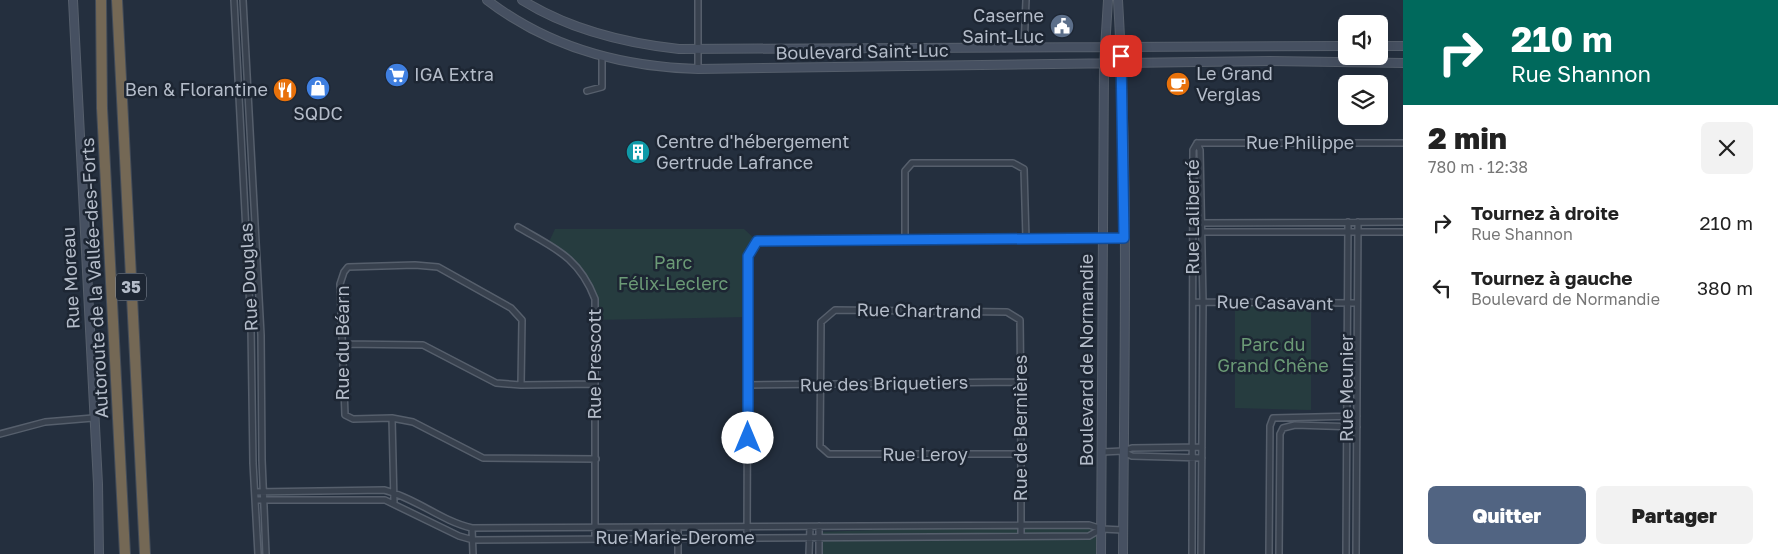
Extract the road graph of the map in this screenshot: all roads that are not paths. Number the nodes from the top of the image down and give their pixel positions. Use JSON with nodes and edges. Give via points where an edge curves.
{"nodes":[{"id":1,"x":73,"y":0,"type":"edge"},
{"id":2,"x":101,"y":0,"type":"edge"},
{"id":3,"x":117,"y":0,"type":"edge"},
{"id":4,"x":234,"y":0,"type":"edge"},
{"id":5,"x":243,"y":0,"type":"edge"},
{"id":6,"x":487,"y":0,"type":"edge"},
{"id":7,"x":522,"y":0,"type":"edge"},
{"id":8,"x":698,"y":0,"type":"edge"},
{"id":9,"x":1026,"y":0,"type":"edge"},
{"id":10,"x":1108,"y":0,"type":"edge"},
{"id":11,"x":1118,"y":0,"type":"edge"},
{"id":12,"x":1269,"y":46,"type":"junction"},
{"id":13,"x":1338,"y":46,"type":"edge"},
{"id":14,"x":1388,"y":46,"type":"edge"},
{"id":15,"x":1403,"y":46,"type":"edge"},
{"id":16,"x":1106,"y":47,"type":"junction"},
{"id":17,"x":1121,"y":47,"type":"junction"},
{"id":18,"x":1024,"y":48,"type":"junction"},
{"id":19,"x":698,"y":50,"type":"junction"},
{"id":20,"x":602,"y":56,"type":"junction"},
{"id":21,"x":1270,"y":61,"type":"junction"},
{"id":22,"x":1403,"y":63,"type":"edge"},
{"id":23,"x":1122,"y":64,"type":"junction"},
{"id":24,"x":1104,"y":65,"type":"junction"},
{"id":25,"x":698,"y":69,"type":"junction"},
{"id":26,"x":587,"y":92,"type":"dead end"},
{"id":27,"x":1403,"y":142,"type":"edge"},
{"id":28,"x":1197,"y":143,"type":"junction"},
{"id":29,"x":1275,"y":222,"type":"junction"},
{"id":30,"x":1348,"y":222,"type":"junction"},
{"id":31,"x":1358,"y":222,"type":"junction"},
{"id":32,"x":1403,"y":222,"type":"edge"},
{"id":33,"x":1194,"y":223,"type":"junction"},
{"id":34,"x":1202,"y":223,"type":"junction"},
{"id":35,"x":518,"y":227,"type":"dead end"},
{"id":36,"x":1194,"y":232,"type":"junction"},
{"id":37,"x":1203,"y":232,"type":"junction"},
{"id":38,"x":1275,"y":232,"type":"junction"},
{"id":39,"x":1403,"y":232,"type":"edge"},
{"id":40,"x":1348,"y":233,"type":"junction"},
{"id":41,"x":1357,"y":233,"type":"junction"},
{"id":42,"x":1102,"y":238,"type":"junction"},
{"id":43,"x":1124,"y":238,"type":"junction"},
{"id":44,"x":905,"y":239,"type":"junction"},
{"id":45,"x":1026,"y":239,"type":"junction"},
{"id":46,"x":1193,"y":302,"type":"junction"},
{"id":47,"x":1203,"y":302,"type":"junction"},
{"id":48,"x":1347,"y":303,"type":"junction"},
{"id":49,"x":1357,"y":304,"type":"junction"},
{"id":50,"x":1020,"y":320,"type":"joint"},
{"id":51,"x":1193,"y":338,"type":"junction"},
{"id":52,"x":1203,"y":339,"type":"junction"},
{"id":53,"x":343,"y":344,"type":"junction"},
{"id":54,"x":1021,"y":382,"type":"junction"},
{"id":55,"x":595,"y":384,"type":"junction"},
{"id":56,"x":821,"y":384,"type":"junction"},
{"id":57,"x":521,"y":385,"type":"junction"},
{"id":58,"x":748,"y":385,"type":"junction"},
{"id":59,"x":1347,"y":416,"type":"junction"},
{"id":60,"x":1357,"y":416,"type":"junction"},
{"id":61,"x":94,"y":418,"type":"junction"},
{"id":62,"x":392,"y":418,"type":"junction"},
{"id":63,"x":1273,"y":418,"type":"junction"},
{"id":64,"x":1348,"y":427,"type":"junction"},
{"id":65,"x":1357,"y":427,"type":"junction"},
{"id":66,"x":1283,"y":428,"type":"junction"},
{"id":67,"x":0,"y":434,"type":"edge"},
{"id":68,"x":1192,"y":447,"type":"junction"},
{"id":69,"x":1202,"y":447,"type":"junction"},
{"id":70,"x":1123,"y":451,"type":"junction"},
{"id":71,"x":1102,"y":452,"type":"junction"},
{"id":72,"x":1021,"y":454,"type":"junction"},
{"id":73,"x":1192,"y":458,"type":"junction"},
{"id":74,"x":1202,"y":458,"type":"junction"},
{"id":75,"x":596,"y":459,"type":"junction"},
{"id":76,"x":254,"y":492,"type":"junction"},
{"id":77,"x":263,"y":492,"type":"junction"},
{"id":78,"x":393,"y":492,"type":"junction"},
{"id":79,"x":255,"y":500,"type":"junction"},
{"id":80,"x":263,"y":500,"type":"junction"},
{"id":81,"x":394,"y":503,"type":"junction"},
{"id":82,"x":1268,"y":508,"type":"junction"},
{"id":83,"x":1278,"y":508,"type":"junction"},
{"id":84,"x":810,"y":526,"type":"junction"},
{"id":85,"x":819,"y":526,"type":"junction"},
{"id":86,"x":1021,"y":526,"type":"junction"},
{"id":87,"x":678,"y":527,"type":"junction"},
{"id":88,"x":748,"y":527,"type":"junction"},
{"id":89,"x":472,"y":528,"type":"junction"},
{"id":90,"x":596,"y":528,"type":"junction"},
{"id":91,"x":1102,"y":529,"type":"junction"},
{"id":92,"x":1123,"y":530,"type":"junction"},
{"id":93,"x":1021,"y":536,"type":"junction"},
{"id":94,"x":819,"y":537,"type":"junction"},
{"id":95,"x":678,"y":538,"type":"junction"},
{"id":96,"x":747,"y":538,"type":"junction"},
{"id":97,"x":809,"y":538,"type":"junction"},
{"id":98,"x":595,"y":539,"type":"junction"},
{"id":99,"x":473,"y":540,"type":"junction"},
{"id":100,"x":99,"y":554,"type":"edge"},
{"id":101,"x":125,"y":554,"type":"edge"},
{"id":102,"x":145,"y":554,"type":"edge"},
{"id":103,"x":258,"y":554,"type":"edge"},
{"id":104,"x":266,"y":554,"type":"edge"},
{"id":105,"x":473,"y":554,"type":"edge"},
{"id":106,"x":678,"y":554,"type":"edge"},
{"id":107,"x":809,"y":554,"type":"edge"},
{"id":108,"x":819,"y":554,"type":"edge"},
{"id":109,"x":1101,"y":554,"type":"edge"},
{"id":110,"x":1123,"y":554,"type":"edge"},
{"id":111,"x":1192,"y":554,"type":"edge"},
{"id":112,"x":1201,"y":554,"type":"edge"},
{"id":113,"x":1269,"y":554,"type":"edge"},
{"id":114,"x":1278,"y":554,"type":"edge"},
{"id":115,"x":1346,"y":554,"type":"edge"},
{"id":116,"x":1356,"y":554,"type":"edge"}],
"edges":[{"from":1,"to":61,"type":"street","name":"Rue Moreau"},
{"from":2,"to":101,"type":"highway","name":"Autoroute de la Vallée-des-Forts","number":"35","via":[[102,108]]},
{"from":3,"to":102,"type":"highway","name":"Autoroute de la Vallée-des-Forts","number":"35"},
{"from":4,"to":76,"type":"street","name":"Rue Douglas","via":[[251,328]]},
{"from":5,"to":77,"type":"street","name":"Rue Douglas","via":[[261,335]]},
{"from":6,"to":20,"type":"street","name":"Boulevard Saint-Luc","via":[[554,39]]},
{"from":7,"to":19,"type":"street","name":"Boulevard Saint-Luc","via":[[550,16],[598,35],[645,46]]},
{"from":8,"to":19,"type":"street"},
{"from":9,"to":18,"type":"street"},
{"from":10,"to":16,"type":"street","name":"Boulevard de Normandie"},
{"from":11,"to":17,"type":"street","name":"Boulevard de Normandie"},
{"from":12,"to":13,"type":"street","name":"Boulevard Saint-Luc"},
{"from":12,"to":17,"type":"street","name":"Boulevard Saint-Luc"},
{"from":12,"to":21,"type":"street"},
{"from":14,"to":15,"type":"street"},
{"from":16,"to":17,"type":"street","name":"Boulevard Saint-Luc"},
{"from":16,"to":18,"type":"street","name":"Boulevard Saint-Luc"},
{"from":16,"to":24,"type":"street","name":"Boulevard de Normandie"},
{"from":17,"to":23,"type":"street","name":"Boulevard de Normandie"},
{"from":18,"to":19,"type":"street","name":"Boulevard Saint-Luc"},
{"from":19,"to":25,"type":"street"},
{"from":20,"to":25,"type":"street","name":"Boulevard Saint-Luc","via":[[655,67]]},
{"from":20,"to":26,"type":"street","via":[[602,87]]},
{"from":21,"to":22,"type":"street","name":"Boulevard Saint-Luc"},
{"from":21,"to":23,"type":"street","name":"Boulevard Saint-Luc"},
{"from":23,"to":24,"type":"street","name":"Boulevard Saint-Luc"},
{"from":23,"to":43,"type":"street","name":"Boulevard de Normandie"},
{"from":24,"to":25,"type":"street","name":"Boulevard Saint-Luc"},
{"from":24,"to":42,"type":"street","name":"Boulevard de Normandie"},
{"from":27,"to":28,"type":"street","name":"Rue Philippe"},
{"from":28,"to":33,"type":"street","name":"Rue Laliberté","via":[[1193,150]]},
{"from":28,"to":34,"type":"street","name":"Rue Laliberté","via":[[1200,150]]},
{"from":29,"to":30,"type":"street"},
{"from":29,"to":34,"type":"street"},
{"from":29,"to":38,"type":"street"},
{"from":30,"to":31,"type":"street"},
{"from":30,"to":40,"type":"street","name":"Rue Meunier"},
{"from":31,"to":32,"type":"street"},
{"from":31,"to":41,"type":"street","name":"Rue Meunier"},
{"from":33,"to":34,"type":"street"},
{"from":33,"to":36,"type":"street","name":"Rue Laliberté"},
{"from":34,"to":37,"type":"street","name":"Rue Laliberté"},
{"from":35,"to":55,"type":"street","name":"Rue Prescott","via":[[561,252],[588,279],[595,299]]},
{"from":36,"to":37,"type":"street"},
{"from":36,"to":46,"type":"street","name":"Rue Laliberté"},
{"from":37,"to":38,"type":"street"},
{"from":37,"to":47,"type":"street","name":"Rue Laliberté"},
{"from":38,"to":40,"type":"street"},
{"from":39,"to":41,"type":"street"},
{"from":40,"to":41,"type":"street"},
{"from":40,"to":48,"type":"street","name":"Rue Meunier"},
{"from":41,"to":49,"type":"street","name":"Rue Meunier"},
{"from":42,"to":43,"type":"street"},
{"from":42,"to":45,"type":"street"},
{"from":42,"to":71,"type":"street","name":"Boulevard de Normandie"},
{"from":43,"to":70,"type":"street","name":"Boulevard de Normandie"},
{"from":44,"to":45,"type":"street"},
{"from":44,"to":45,"type":"street","via":[[905,171],[912,163],[1020,165],[1024,169]]},
{"from":44,"to":58,"type":"street","via":[[757,241],[748,256]]},
{"from":46,"to":47,"type":"street","name":"Rue Casavant"},
{"from":46,"to":51,"type":"street","name":"Rue Laliberté"},
{"from":47,"to":48,"type":"street","name":"Rue Casavant"},
{"from":47,"to":52,"type":"street","name":"Rue Laliberté"},
{"from":48,"to":49,"type":"street","name":"Rue Casavant"},
{"from":48,"to":59,"type":"street","name":"Rue Meunier"},
{"from":49,"to":60,"type":"street","name":"Rue Meunier"},
{"from":50,"to":54,"type":"street","name":"Rue de Bernières"},
{"from":50,"to":56,"type":"street","name":"Rue Chartrand","via":[[1007,312],[835,310],[821,322]]},
{"from":51,"to":52,"type":"street"},
{"from":51,"to":68,"type":"street","name":"Rue Laliberté"},
{"from":52,"to":69,"type":"street","name":"Rue Laliberté"},
{"from":53,"to":57,"type":"street","via":[[423,345],[496,382]]},
{"from":53,"to":57,"type":"street","name":"Rue du Béarn","via":[[340,284],[348,267],[415,264],[438,267],[518,314],[522,320]]},
{"from":53,"to":62,"type":"street","name":"Rue du Béarn","via":[[345,415],[354,419]]},
{"from":54,"to":56,"type":"street","name":"Rue des Briquetiers"},
{"from":54,"to":72,"type":"street","name":"Rue de Bernières"},
{"from":55,"to":57,"type":"street"},
{"from":55,"to":75,"type":"street","name":"Rue Prescott"},
{"from":56,"to":58,"type":"street","name":"Rue des Briquetiers"},
{"from":56,"to":72,"type":"street","name":"Rue Leroy","via":[[820,446],[829,454]]},
{"from":58,"to":88,"type":"street"},
{"from":59,"to":60,"type":"street"},
{"from":59,"to":63,"type":"street"},
{"from":59,"to":64,"type":"street","name":"Rue Meunier"},
{"from":60,"to":65,"type":"street","name":"Rue Meunier"},
{"from":61,"to":67,"type":"street","via":[[51,421]]},
{"from":61,"to":100,"type":"street","name":"Rue Moreau"},
{"from":62,"to":75,"type":"street","name":"Rue du Béarn","via":[[413,422],[482,458]]},
{"from":62,"to":78,"type":"street"},
{"from":63,"to":66,"type":"street"},
{"from":63,"to":82,"type":"street","via":[[1270,426]]},
{"from":64,"to":65,"type":"street"},
{"from":64,"to":66,"type":"street","via":[[1295,425]]},
{"from":64,"to":115,"type":"street","name":"Rue Meunier"},
{"from":65,"to":116,"type":"street","name":"Rue Meunier"},
{"from":66,"to":83,"type":"street","via":[[1280,434]]},
{"from":68,"to":69,"type":"street"},
{"from":68,"to":70,"type":"street"},
{"from":68,"to":73,"type":"street","name":"Rue Laliberté"},
{"from":69,"to":74,"type":"street","name":"Rue Laliberté"},
{"from":70,"to":71,"type":"street"},
{"from":70,"to":73,"type":"street","via":[[1132,456]]},
{"from":70,"to":92,"type":"street","name":"Boulevard de Normandie"},
{"from":71,"to":91,"type":"street","name":"Boulevard de Normandie"},
{"from":72,"to":86,"type":"street","name":"Rue de Bernières"},
{"from":73,"to":74,"type":"street"},
{"from":73,"to":111,"type":"street","name":"Rue Laliberté"},
{"from":74,"to":112,"type":"street","name":"Rue Laliberté"},
{"from":75,"to":90,"type":"street","name":"Rue Prescott"},
{"from":76,"to":77,"type":"street","name":"Rue Marie-Derome"},
{"from":76,"to":79,"type":"street","name":"Rue Douglas"},
{"from":77,"to":78,"type":"street","name":"Rue Marie-Derome"},
{"from":77,"to":80,"type":"street","name":"Rue Douglas"},
{"from":78,"to":81,"type":"street"},
{"from":78,"to":89,"type":"street","name":"Rue Marie-Derome","via":[[457,525]]},
{"from":79,"to":80,"type":"street","name":"Rue Marie-Derome"},
{"from":79,"to":103,"type":"street","name":"Rue Douglas"},
{"from":80,"to":81,"type":"street","name":"Rue Marie-Derome","via":[[385,500]]},
{"from":80,"to":104,"type":"street","name":"Rue Douglas"},
{"from":81,"to":99,"type":"street","name":"Rue Marie-Derome"},
{"from":82,"to":83,"type":"street"},
{"from":82,"to":113,"type":"street"},
{"from":83,"to":114,"type":"street"},
{"from":84,"to":85,"type":"street","name":"Rue Marie-Derome"},
{"from":84,"to":88,"type":"street","name":"Rue Marie-Derome"},
{"from":84,"to":97,"type":"street"},
{"from":85,"to":86,"type":"street","name":"Rue Marie-Derome"},
{"from":85,"to":94,"type":"street"},
{"from":86,"to":91,"type":"street","name":"Rue Marie-Derome","via":[[1088,525]]},
{"from":86,"to":93,"type":"street","name":"Rue de Bernières"},
{"from":87,"to":88,"type":"street","name":"Rue Marie-Derome"},
{"from":87,"to":90,"type":"street","name":"Rue Marie-Derome"},
{"from":87,"to":95,"type":"street"},
{"from":88,"to":96,"type":"street"},
{"from":89,"to":90,"type":"street","name":"Rue Marie-Derome"},
{"from":89,"to":99,"type":"street"},
{"from":90,"to":98,"type":"street","name":"Rue Prescott"},
{"from":91,"to":92,"type":"street","name":"Rue Marie-Derome"},
{"from":91,"to":93,"type":"street","name":"Rue Marie-Derome","via":[[1089,536]]},
{"from":91,"to":109,"type":"street","name":"Boulevard de Normandie"},
{"from":92,"to":110,"type":"street","name":"Boulevard de Normandie"},
{"from":93,"to":94,"type":"street","name":"Rue Marie-Derome"},
{"from":94,"to":97,"type":"street","name":"Rue Marie-Derome"},
{"from":94,"to":108,"type":"street"},
{"from":95,"to":96,"type":"street","name":"Rue Marie-Derome"},
{"from":95,"to":98,"type":"street","name":"Rue Marie-Derome"},
{"from":95,"to":106,"type":"street"},
{"from":96,"to":97,"type":"street","name":"Rue Marie-Derome"},
{"from":97,"to":107,"type":"street"},
{"from":98,"to":99,"type":"street","name":"Rue Marie-Derome"},
{"from":99,"to":105,"type":"street"}]}
